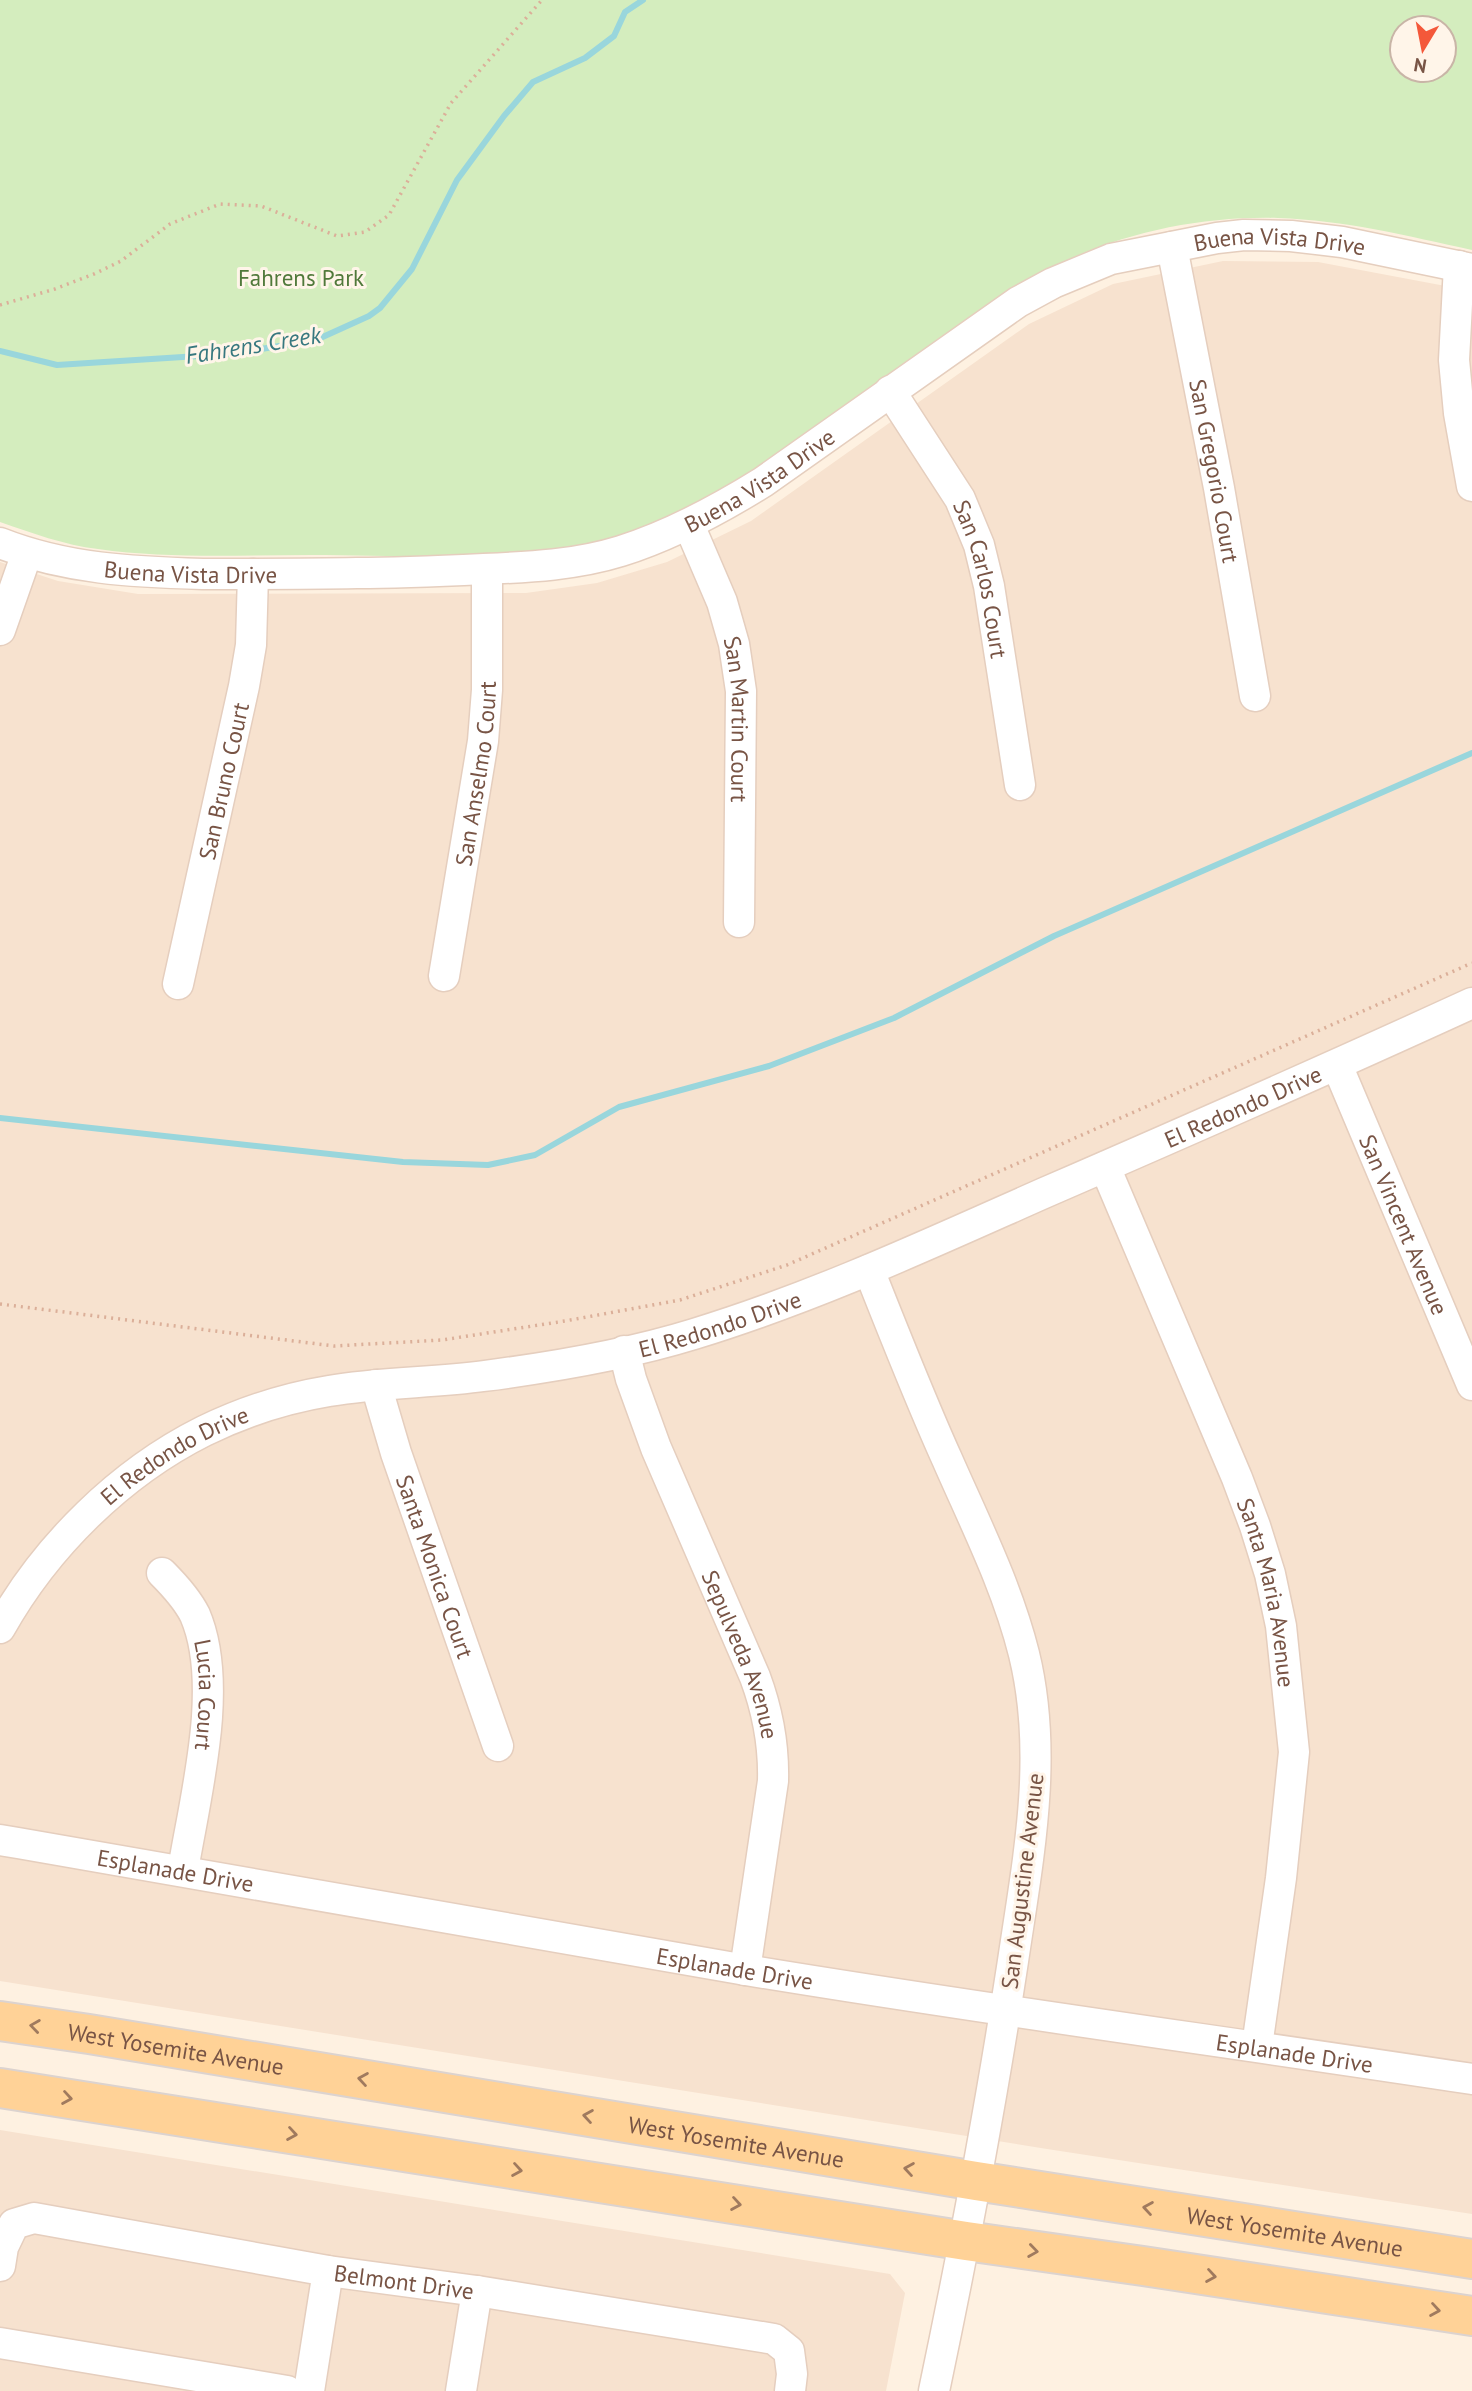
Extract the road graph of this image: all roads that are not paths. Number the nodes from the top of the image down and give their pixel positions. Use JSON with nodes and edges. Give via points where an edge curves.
{"nodes":[{"id":1,"x":1172,"y":247,"type":"junction"},
{"id":2,"x":1465,"y":267,"type":"edge"},
{"id":3,"x":890,"y":391,"type":"junction"},
{"id":4,"x":1472,"y":486,"type":"edge"},
{"id":5,"x":689,"y":525,"type":"junction"},
{"id":6,"x":14,"y":548,"type":"edge"},
{"id":7,"x":487,"y":569,"type":"junction"},
{"id":8,"x":253,"y":574,"type":"junction"},
{"id":9,"x":0,"y":630,"type":"edge"},
{"id":10,"x":1255,"y":696,"type":"dead end"},
{"id":11,"x":1020,"y":785,"type":"dead end"},
{"id":12,"x":739,"y":922,"type":"dead end"},
{"id":13,"x":444,"y":976,"type":"dead end"},
{"id":14,"x":178,"y":984,"type":"dead end"},
{"id":15,"x":1472,"y":1003,"type":"edge"},
{"id":16,"x":1337,"y":1065,"type":"junction"},
{"id":17,"x":1105,"y":1167,"type":"junction"},
{"id":18,"x":869,"y":1270,"type":"junction"},
{"id":19,"x":624,"y":1351,"type":"junction"},
{"id":20,"x":376,"y":1385,"type":"junction"},
{"id":21,"x":1472,"y":1385,"type":"edge"},
{"id":22,"x":162,"y":1573,"type":"dead end"},
{"id":23,"x":4,"y":1614,"type":"edge"},
{"id":24,"x":498,"y":1746,"type":"dead end"},
{"id":25,"x":0,"y":1840,"type":"edge"},
{"id":26,"x":183,"y":1870,"type":"junction"},
{"id":27,"x":745,"y":1969,"type":"junction"},
{"id":28,"x":1005,"y":2011,"type":"junction"},
{"id":29,"x":0,"y":2021,"type":"edge"},
{"id":30,"x":1257,"y":2046,"type":"junction"},
{"id":31,"x":1472,"y":2079,"type":"edge"},
{"id":32,"x":0,"y":2088,"type":"edge"},
{"id":33,"x":976,"y":2181,"type":"junction"},
{"id":34,"x":966,"y":2241,"type":"junction"},
{"id":35,"x":1472,"y":2259,"type":"edge"},
{"id":36,"x":0,"y":2266,"type":"edge"},
{"id":37,"x":328,"y":2271,"type":"junction"},
{"id":38,"x":477,"y":2291,"type":"junction"},
{"id":39,"x":1472,"y":2316,"type":"edge"},
{"id":40,"x":0,"y":2343,"type":"edge"},
{"id":41,"x":287,"y":2391,"type":"edge"},
{"id":42,"x":309,"y":2391,"type":"edge"},
{"id":43,"x":461,"y":2391,"type":"edge"},
{"id":44,"x":790,"y":2391,"type":"edge"},
{"id":45,"x":934,"y":2391,"type":"edge"}],
"edges":[{"from":1,"to":2,"type":"street","name":"Buena Vista Drive","via":[[1217,238],[1291,236]]},
{"from":1,"to":3,"type":"street","name":"Buena Vista Drive","via":[[1111,259],[1053,283],[984,324]]},
{"from":1,"to":10,"type":"street","name":"San Gregorio Court"},
{"from":2,"to":4,"type":"street","via":[[1454,360]]},
{"from":3,"to":5,"type":"street","name":"Buena Vista Drive","via":[[763,482]]},
{"from":3,"to":11,"type":"street","name":"San Carlos Court","via":[[960,499],[979,545]]},
{"from":5,"to":7,"type":"street","name":"Buena Vista Drive","via":[[586,560]]},
{"from":5,"to":12,"type":"street","name":"San Martin Court","via":[[722,602],[741,691]]},
{"from":6,"to":8,"type":"street","name":"Buena Vista Drive","via":[[66,564],[124,572]]},
{"from":6,"to":9,"type":"street"},
{"from":7,"to":8,"type":"street","name":"Buena Vista Drive"},
{"from":7,"to":13,"type":"street","name":"San Anselmo Court","via":[[483,741]]},
{"from":8,"to":14,"type":"street","name":"San Bruno Court","via":[[251,645],[244,686]]},
{"from":15,"to":16,"type":"street","name":"El Redondo Drive"},
{"from":16,"to":17,"type":"street","name":"El Redondo Drive"},
{"from":16,"to":21,"type":"street","name":"San Vincent Avenue"},
{"from":17,"to":18,"type":"street","name":"El Redondo Drive"},
{"from":17,"to":30,"type":"street","name":"Santa Maria Avenue","via":[[1237,1478],[1270,1574],[1281,1626],[1294,1752]]},
{"from":18,"to":19,"type":"street","name":"El Redondo Drive","via":[[779,1306]]},
{"from":18,"to":28,"type":"street","name":"San Augustine Avenue","via":[[1009,1604],[1034,1709],[1034,1817]]},
{"from":19,"to":20,"type":"street","name":"El Redondo Drive","via":[[483,1376]]},
{"from":19,"to":27,"type":"street","name":"Sepulveda Avenue","via":[[656,1448],[767,1711],[773,1781]]},
{"from":20,"to":23,"type":"street","name":"El Redondo Drive","via":[[275,1403],[176,1447],[110,1495],[78,1525]]},
{"from":20,"to":24,"type":"street","name":"Santa Monica Court"},
{"from":22,"to":26,"type":"street","name":"Lucia Court","via":[[194,1614],[207,1669],[204,1740]]},
{"from":25,"to":26,"type":"street","name":"Esplanade Drive"},
{"from":26,"to":27,"type":"street","name":"Esplanade Drive"},
{"from":27,"to":28,"type":"street","name":"Esplanade Drive"},
{"from":28,"to":30,"type":"street","name":"Esplanade Drive"},
{"from":28,"to":33,"type":"street","name":"San Augustine Avenue"},
{"from":33,"to":29,"type":"main road","name":"West Yosemite Avenue","one_way":true},
{"from":30,"to":31,"type":"street","name":"Esplanade Drive"},
{"from":32,"to":34,"type":"main road","one_way":true},
{"from":33,"to":34,"type":"street","name":"San Augustine Avenue"},
{"from":35,"to":33,"type":"main road","name":"West Yosemite Avenue","one_way":true},
{"from":34,"to":39,"type":"main road","one_way":true},
{"from":34,"to":45,"type":"street","name":"San Augustine Avenue"},
{"from":36,"to":37,"type":"street","name":"Belmont Drive","via":[[14,2224],[34,2218]]},
{"from":37,"to":38,"type":"street","name":"Belmont Drive"},
{"from":37,"to":42,"type":"street"},
{"from":38,"to":43,"type":"street"},
{"from":38,"to":44,"type":"street","name":"Belmont Drive","via":[[774,2339],[789,2351]]},
{"from":40,"to":41,"type":"street"}]}
